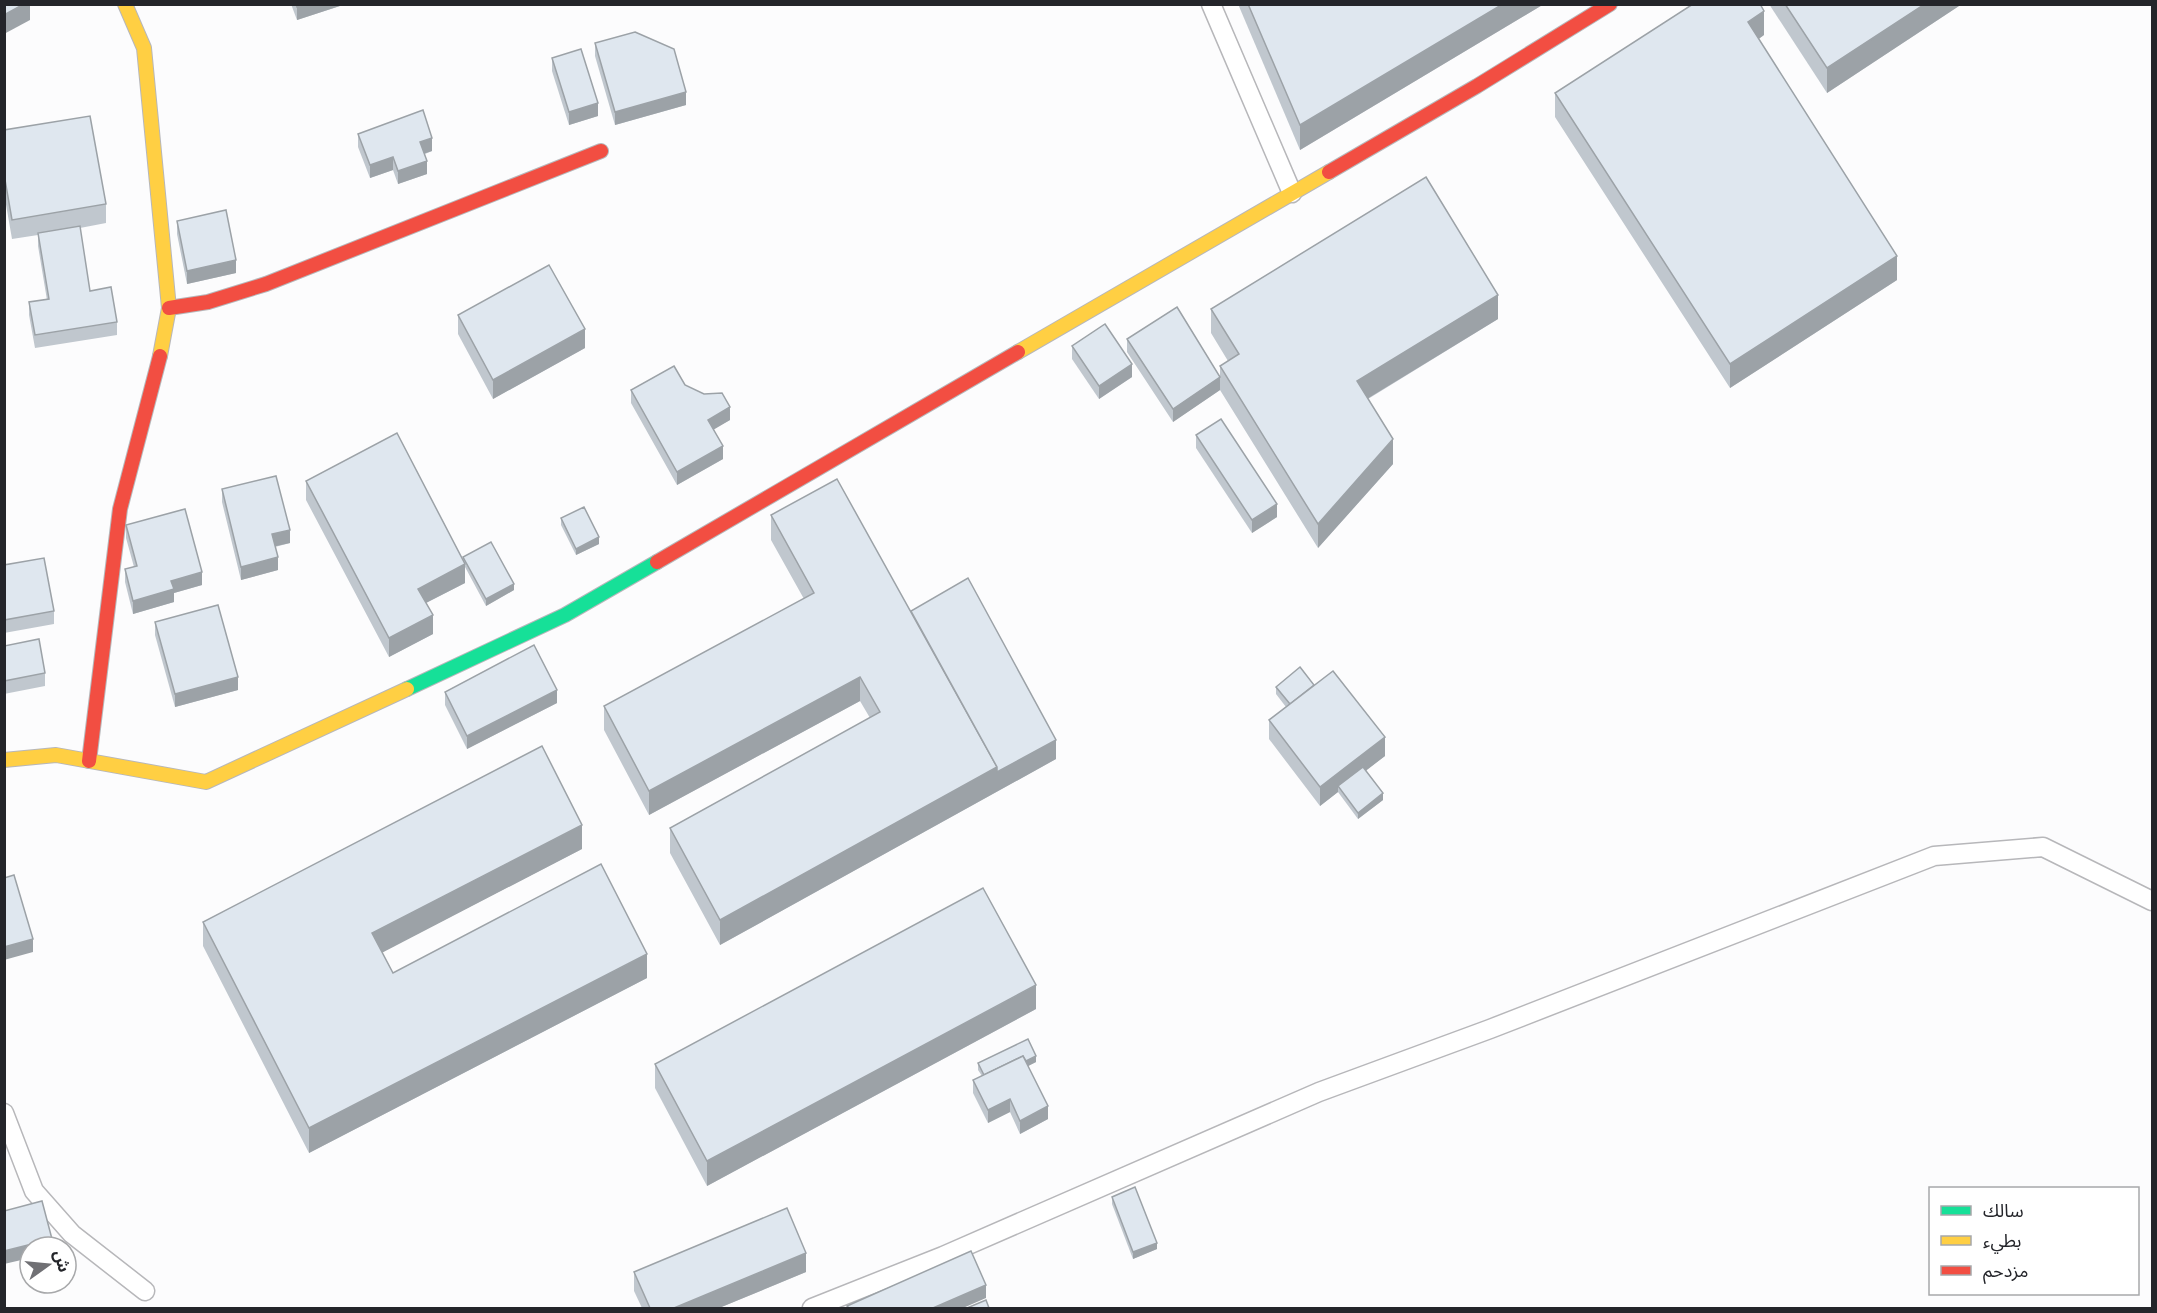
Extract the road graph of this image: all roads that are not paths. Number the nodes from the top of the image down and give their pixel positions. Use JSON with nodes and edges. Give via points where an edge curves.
{"nodes":[{"id":1,"x":125,"y":4,"type":"edge"},
{"id":2,"x":1211,"y":4,"type":"edge"},
{"id":3,"x":1610,"y":4,"type":"edge"},
{"id":4,"x":601,"y":151,"type":"dead end"},
{"id":5,"x":1292,"y":193,"type":"junction"},
{"id":6,"x":169,"y":308,"type":"junction"},
{"id":7,"x":4,"y":760,"type":"edge"},
{"id":8,"x":89,"y":761,"type":"junction"},
{"id":9,"x":2152,"y":901,"type":"edge"},
{"id":10,"x":4,"y":1113,"type":"edge"},
{"id":11,"x":145,"y":1291,"type":"dead end"},
{"id":12,"x":812,"y":1308,"type":"edge"}],
"edges":[{"from":1,"to":6,"type":"street","via":[[144,48]]},
{"from":2,"to":5,"type":"lane"},
{"from":3,"to":5,"type":"street"},
{"from":4,"to":6,"type":"street","via":[[266,284],[208,302]]},
{"from":5,"to":8,"type":"street","via":[[566,615],[206,782]]},
{"from":6,"to":8,"type":"street","via":[[165,338],[120,509]]},
{"from":7,"to":8,"type":"street","via":[[56,754]]},
{"from":9,"to":12,"type":"lane","via":[[2043,847],[1934,856],[1319,1092],[943,1256]]},
{"from":10,"to":11,"type":"lane","via":[[34,1191],[72,1234]]}]}
